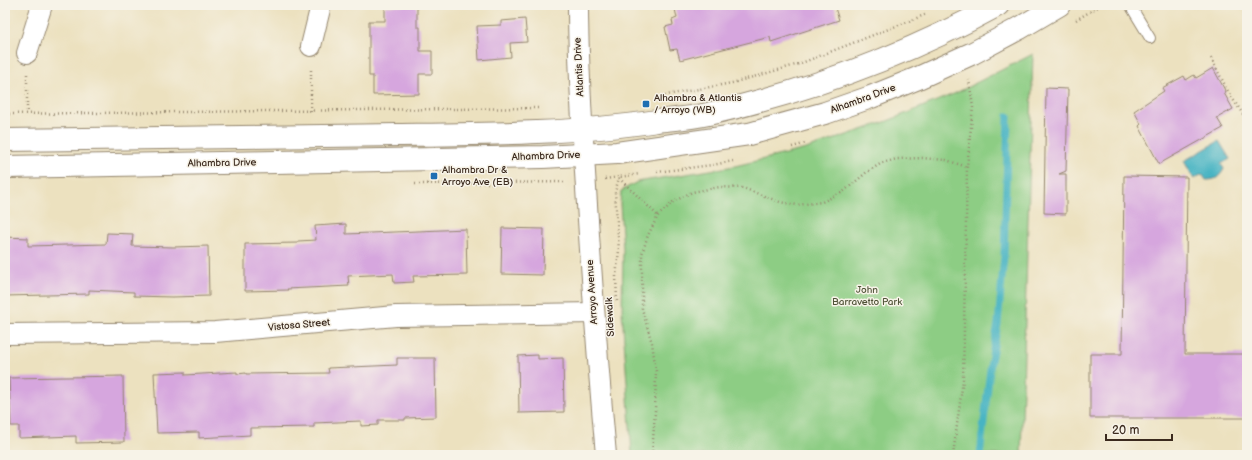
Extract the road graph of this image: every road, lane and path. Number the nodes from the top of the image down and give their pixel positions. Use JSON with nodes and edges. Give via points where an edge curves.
{"nodes":[{"id":1,"x":42,"y":5,"type":"edge"},
{"id":2,"x":321,"y":5,"type":"edge"},
{"id":3,"x":578,"y":5,"type":"edge"},
{"id":4,"x":998,"y":5,"type":"edge"},
{"id":5,"x":1058,"y":5,"type":"edge"},
{"id":6,"x":1130,"y":5,"type":"edge"},
{"id":7,"x":928,"y":13,"type":"dead end"},
{"id":8,"x":1150,"y":38,"type":"dead end"},
{"id":9,"x":311,"y":46,"type":"joint"},
{"id":10,"x":27,"y":53,"type":"joint"},
{"id":11,"x":1211,"y":58,"type":"dead end"},
{"id":12,"x":968,"y":80,"type":"dead end"},
{"id":13,"x":656,"y":97,"type":"dead end"},
{"id":14,"x":541,"y":108,"type":"dead end"},
{"id":15,"x":311,"y":110,"type":"junction"},
{"id":16,"x":5,"y":114,"type":"edge"},
{"id":17,"x":27,"y":114,"type":"junction"},
{"id":18,"x":1247,"y":120,"type":"edge"},
{"id":19,"x":582,"y":129,"type":"junction"},
{"id":20,"x":5,"y":140,"type":"edge"},
{"id":21,"x":584,"y":155,"type":"junction"},
{"id":22,"x":5,"y":167,"type":"edge"},
{"id":23,"x":967,"y":167,"type":"junction"},
{"id":24,"x":658,"y":216,"type":"junction"},
{"id":25,"x":617,"y":305,"type":"dead end"},
{"id":26,"x":594,"y":313,"type":"junction"},
{"id":27,"x":5,"y":334,"type":"edge"},
{"id":28,"x":606,"y":455,"type":"edge"},
{"id":29,"x":652,"y":455,"type":"edge"},
{"id":30,"x":953,"y":455,"type":"edge"}],
"edges":[{"from":1,"to":10,"type":"street"},
{"from":2,"to":9,"type":"street"},
{"from":3,"to":19,"type":"street","name":"Atlantis Drive"},
{"from":4,"to":19,"type":"main road","via":[[905,51],[784,94],[706,115],[628,126]]},
{"from":5,"to":21,"type":"main road","name":"Alhambra Drive","via":[[979,49],[925,75],[825,113],[749,134],[617,153]]},
{"from":6,"to":8,"type":"lane"},
{"from":7,"to":13,"type":"path","via":[[799,64],[732,83]]},
{"from":9,"to":15,"type":"path"},
{"from":10,"to":17,"type":"path"},
{"from":11,"to":18,"type":"path","via":[[1230,95]]},
{"from":12,"to":23,"type":"path","via":[[973,107]]},
{"from":14,"to":15,"type":"path"},
{"from":15,"to":17,"type":"path"},
{"from":16,"to":17,"type":"path"},
{"from":19,"to":20,"type":"main road","via":[[508,134]]},
{"from":19,"to":21,"type":"street","name":"Arroyo Avenue"},
{"from":21,"to":22,"type":"main road","name":"Alhambra Drive"},
{"from":21,"to":26,"type":"street","name":"Arroyo Avenue"},
{"from":23,"to":24,"type":"path","via":[[946,160],[897,159],[882,163],[843,192],[822,202],[797,205],[780,202],[743,188],[720,187],[692,192],[673,202]]},
{"from":23,"to":30,"type":"path","via":[[963,380]]},
{"from":24,"to":25,"type":"path","name":"Sidewalk","via":[[619,178],[615,192],[619,252],[616,276]]},
{"from":24,"to":29,"type":"path","via":[[642,254],[642,309],[652,343],[656,371]]},
{"from":26,"to":27,"type":"street","name":"Vistosa Street","via":[[396,316],[215,332]]},
{"from":26,"to":28,"type":"street","name":"Arroyo Avenue"}]}
